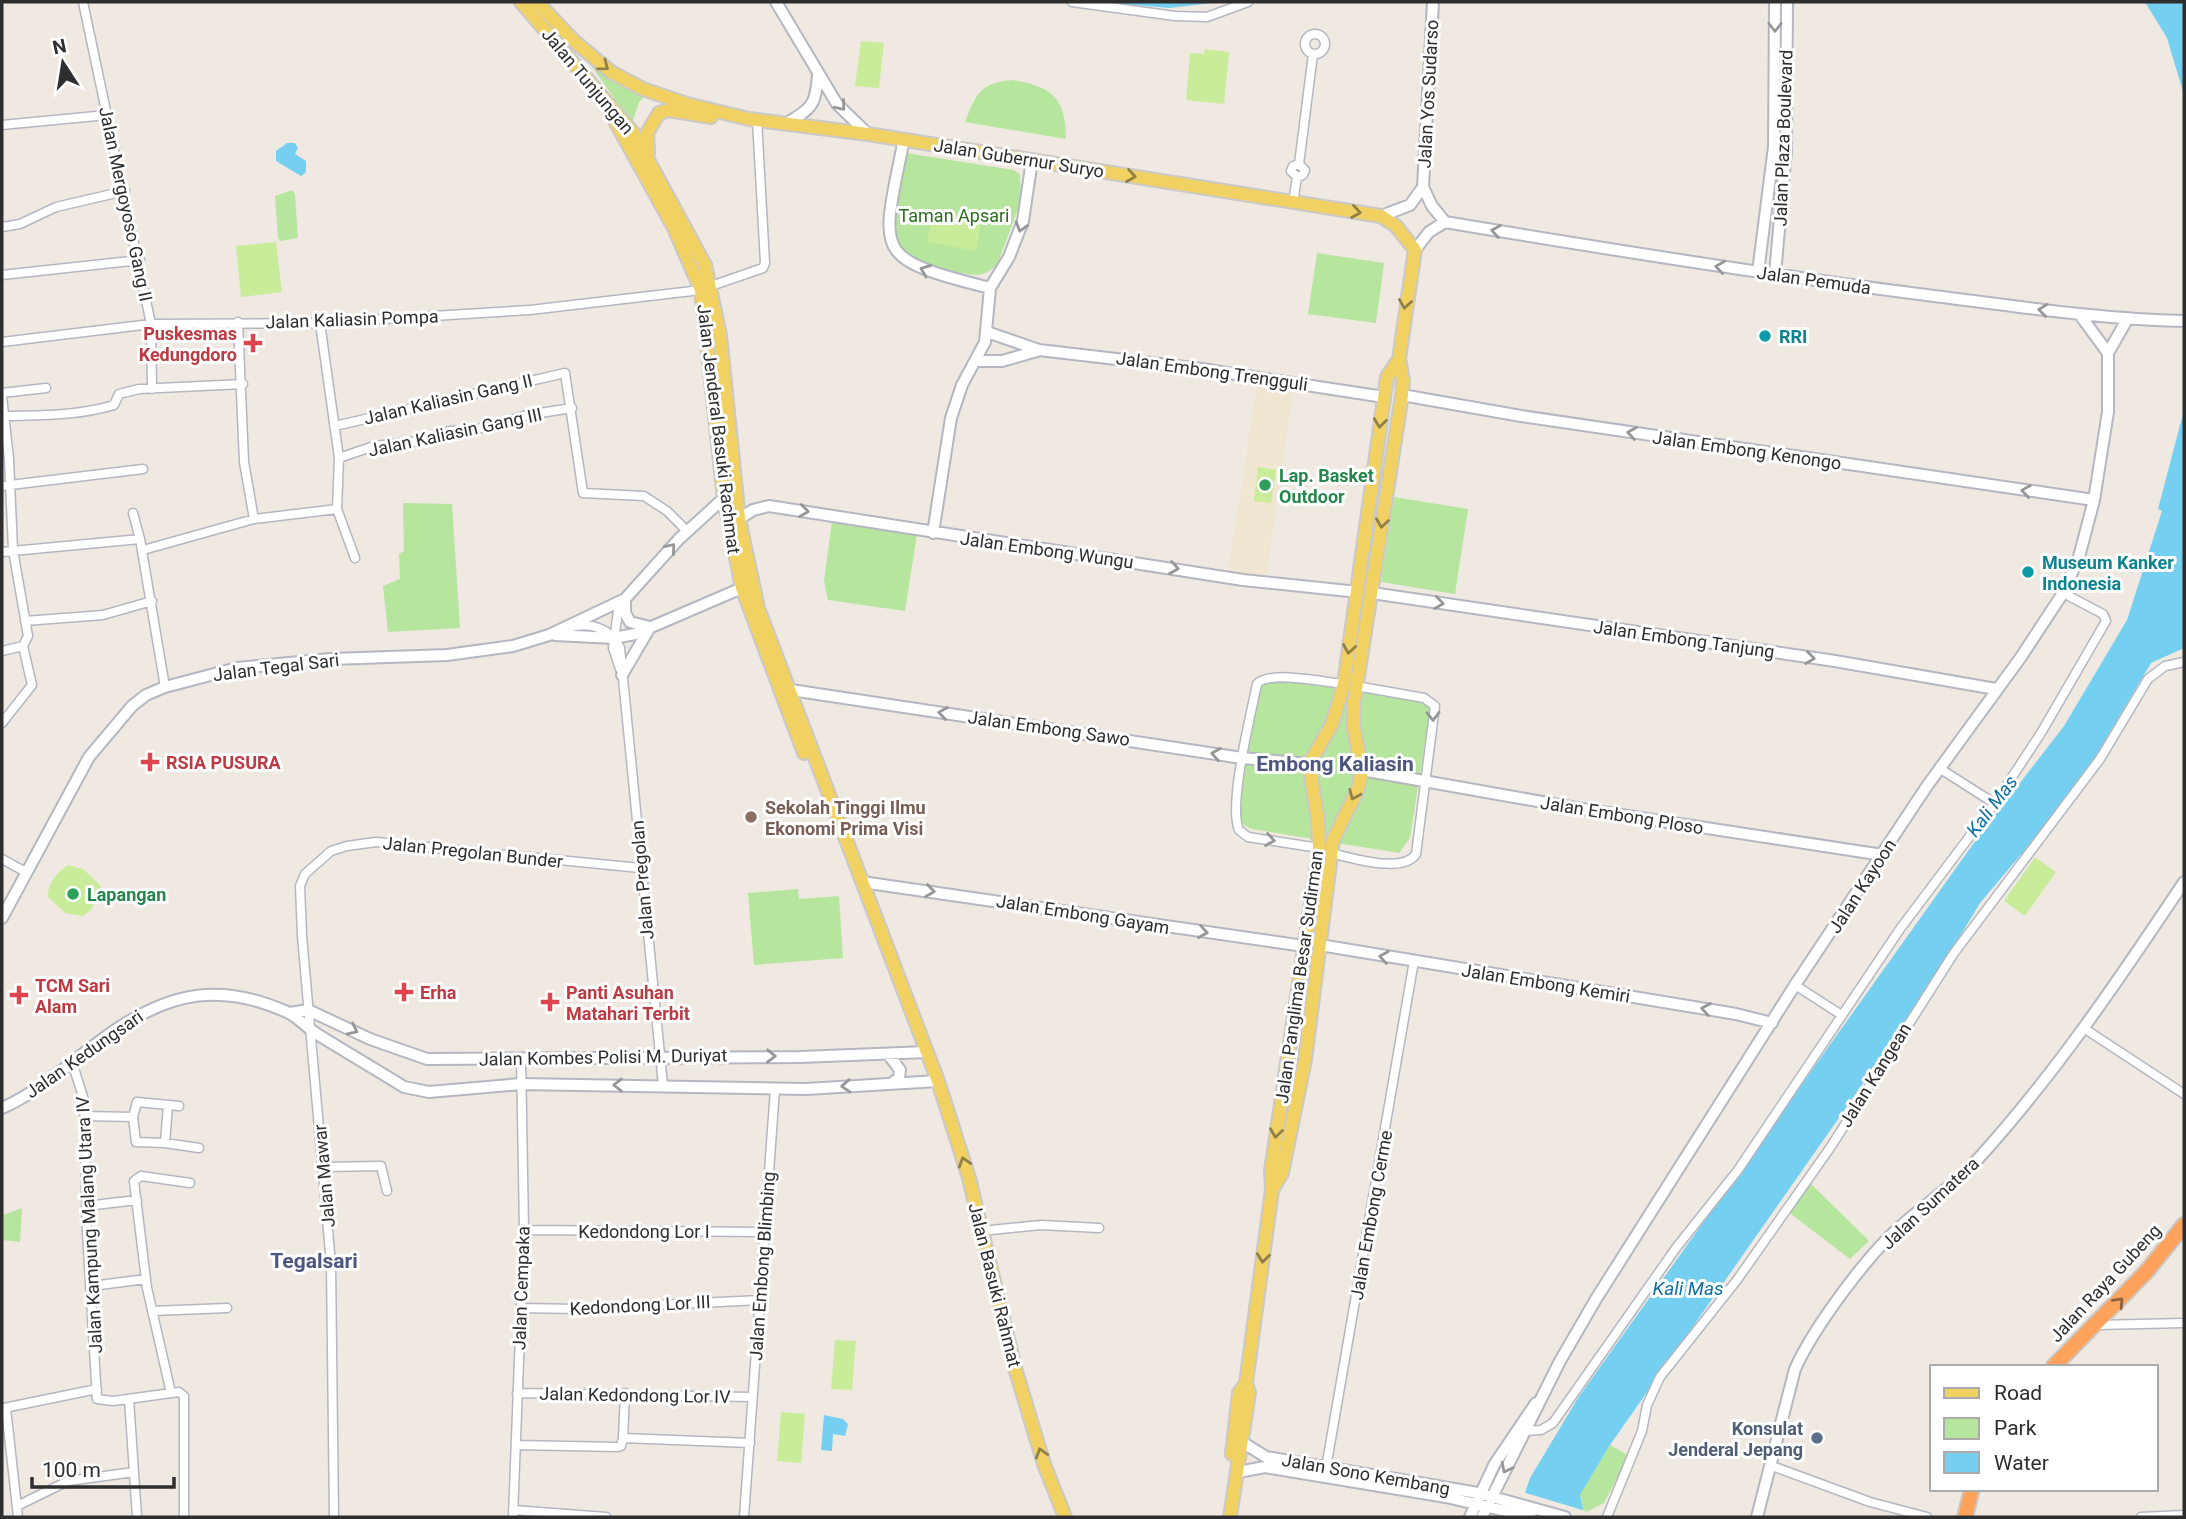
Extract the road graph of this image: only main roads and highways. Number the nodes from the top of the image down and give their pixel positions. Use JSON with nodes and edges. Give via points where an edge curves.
{"nodes":[{"id":1,"x":521,"y":2,"type":"edge"},
{"id":2,"x":537,"y":2,"type":"edge"},
{"id":3,"x":658,"y":95,"type":"joint"},
{"id":4,"x":605,"y":102,"type":"junction"},
{"id":5,"x":753,"y":119,"type":"junction"},
{"id":6,"x":650,"y":163,"type":"junction"},
{"id":7,"x":1415,"y":250,"type":"joint"},
{"id":8,"x":706,"y":288,"type":"junction"},
{"id":9,"x":1399,"y":359,"type":"junction"},
{"id":10,"x":1350,"y":685,"type":"junction"},
{"id":11,"x":1325,"y":850,"type":"junction"},
{"id":12,"x":920,"y":1039,"type":"junction"},
{"id":13,"x":927,"y":1052,"type":"joint"},
{"id":14,"x":1272,"y":1190,"type":"junction"},
{"id":15,"x":2184,"y":1225,"type":"edge"},
{"id":16,"x":2055,"y":1365,"type":"edge"},
{"id":17,"x":1246,"y":1383,"type":"junction"},
{"id":18,"x":1972,"y":1491,"type":"edge"},
{"id":19,"x":1065,"y":1517,"type":"edge"},
{"id":20,"x":1223,"y":1517,"type":"edge"},
{"id":21,"x":1230,"y":1517,"type":"edge"},
{"id":22,"x":1965,"y":1517,"type":"edge"}],
"edges":[{"from":1,"to":4,"type":"main road","name":"Jalan Tunjungan"},
{"from":2,"to":3,"type":"main road","name":"Jalan Tunjungan","one_way":true,"via":[[598,62]]},
{"from":3,"to":5,"type":"main road","name":"Jalan Gubernur Suryo"},
{"from":4,"to":6,"type":"main road","name":"Jalan Tunjungan","via":[[629,127]]},
{"from":4,"to":8,"type":"main road","name":"Jalan Jenderal Basuki Rachmat"},
{"from":5,"to":6,"type":"main road","via":[[662,111],[647,133]]},
{"from":5,"to":7,"type":"main road","name":"Jalan Gubernur Suryo","one_way":true,"via":[[1381,216],[1396,226]]},
{"from":6,"to":8,"type":"main road","name":"Jalan Jenderal Basuki Rachmat","via":[[700,255]]},
{"from":7,"to":9,"type":"main road","name":"Jalan Panglima Besar Sudirman","one_way":true},
{"from":8,"to":12,"type":"main road","name":"Jalan Jenderal Basuki Rachmat","via":[[720,335],[739,519],[758,608]]},
{"from":8,"to":12,"type":"main road","name":"Jalan Jenderal Basuki Rachmat","via":[[724,498],[742,588]]},
{"from":9,"to":10,"type":"main road","name":"Jalan Panglima Besar Sudirman","one_way":true,"via":[[1402,395],[1372,593]]},
{"from":9,"to":10,"type":"main road","name":"Jalan Panglima Besar Sudirman","one_way":true,"via":[[1387,377]]},
{"from":10,"to":11,"type":"main road","name":"Jalan Panglima Besar Sudirman","one_way":true,"via":[[1362,771],[1358,789]]},
{"from":10,"to":11,"type":"main road","name":"Jalan Panglima Besar Sudirman","via":[[1309,764]]},
{"from":11,"to":14,"type":"main road","name":"Jalan Panglima Besar Sudirman","one_way":true,"via":[[1304,946]]},
{"from":11,"to":14,"type":"main road","name":"Jalan Panglima Besar Sudirman","via":[[1320,945],[1299,1090],[1282,1173]]},
{"from":12,"to":13,"type":"main road","name":"Jalan Jenderal Basuki Rachmat"},
{"from":19,"to":13,"type":"main road","name":"Jalan Basuki Rahmat","one_way":true,"via":[[1032,1427],[969,1178]]},
{"from":14,"to":17,"type":"main road","name":"Jalan Panglima Besar Sudirman","one_way":true},
{"from":16,"to":15,"type":"highway","name":"Jalan Raya Gubeng","one_way":true,"via":[[2097,1325]]},
{"from":17,"to":20,"type":"main road","name":"Jalan Panglima Besar Sudirman","via":[[1239,1393]]},
{"from":17,"to":21,"type":"main road","name":"Jalan Panglima Besar Sudirman","via":[[1249,1393]]},
{"from":18,"to":22,"type":"highway"}]}
